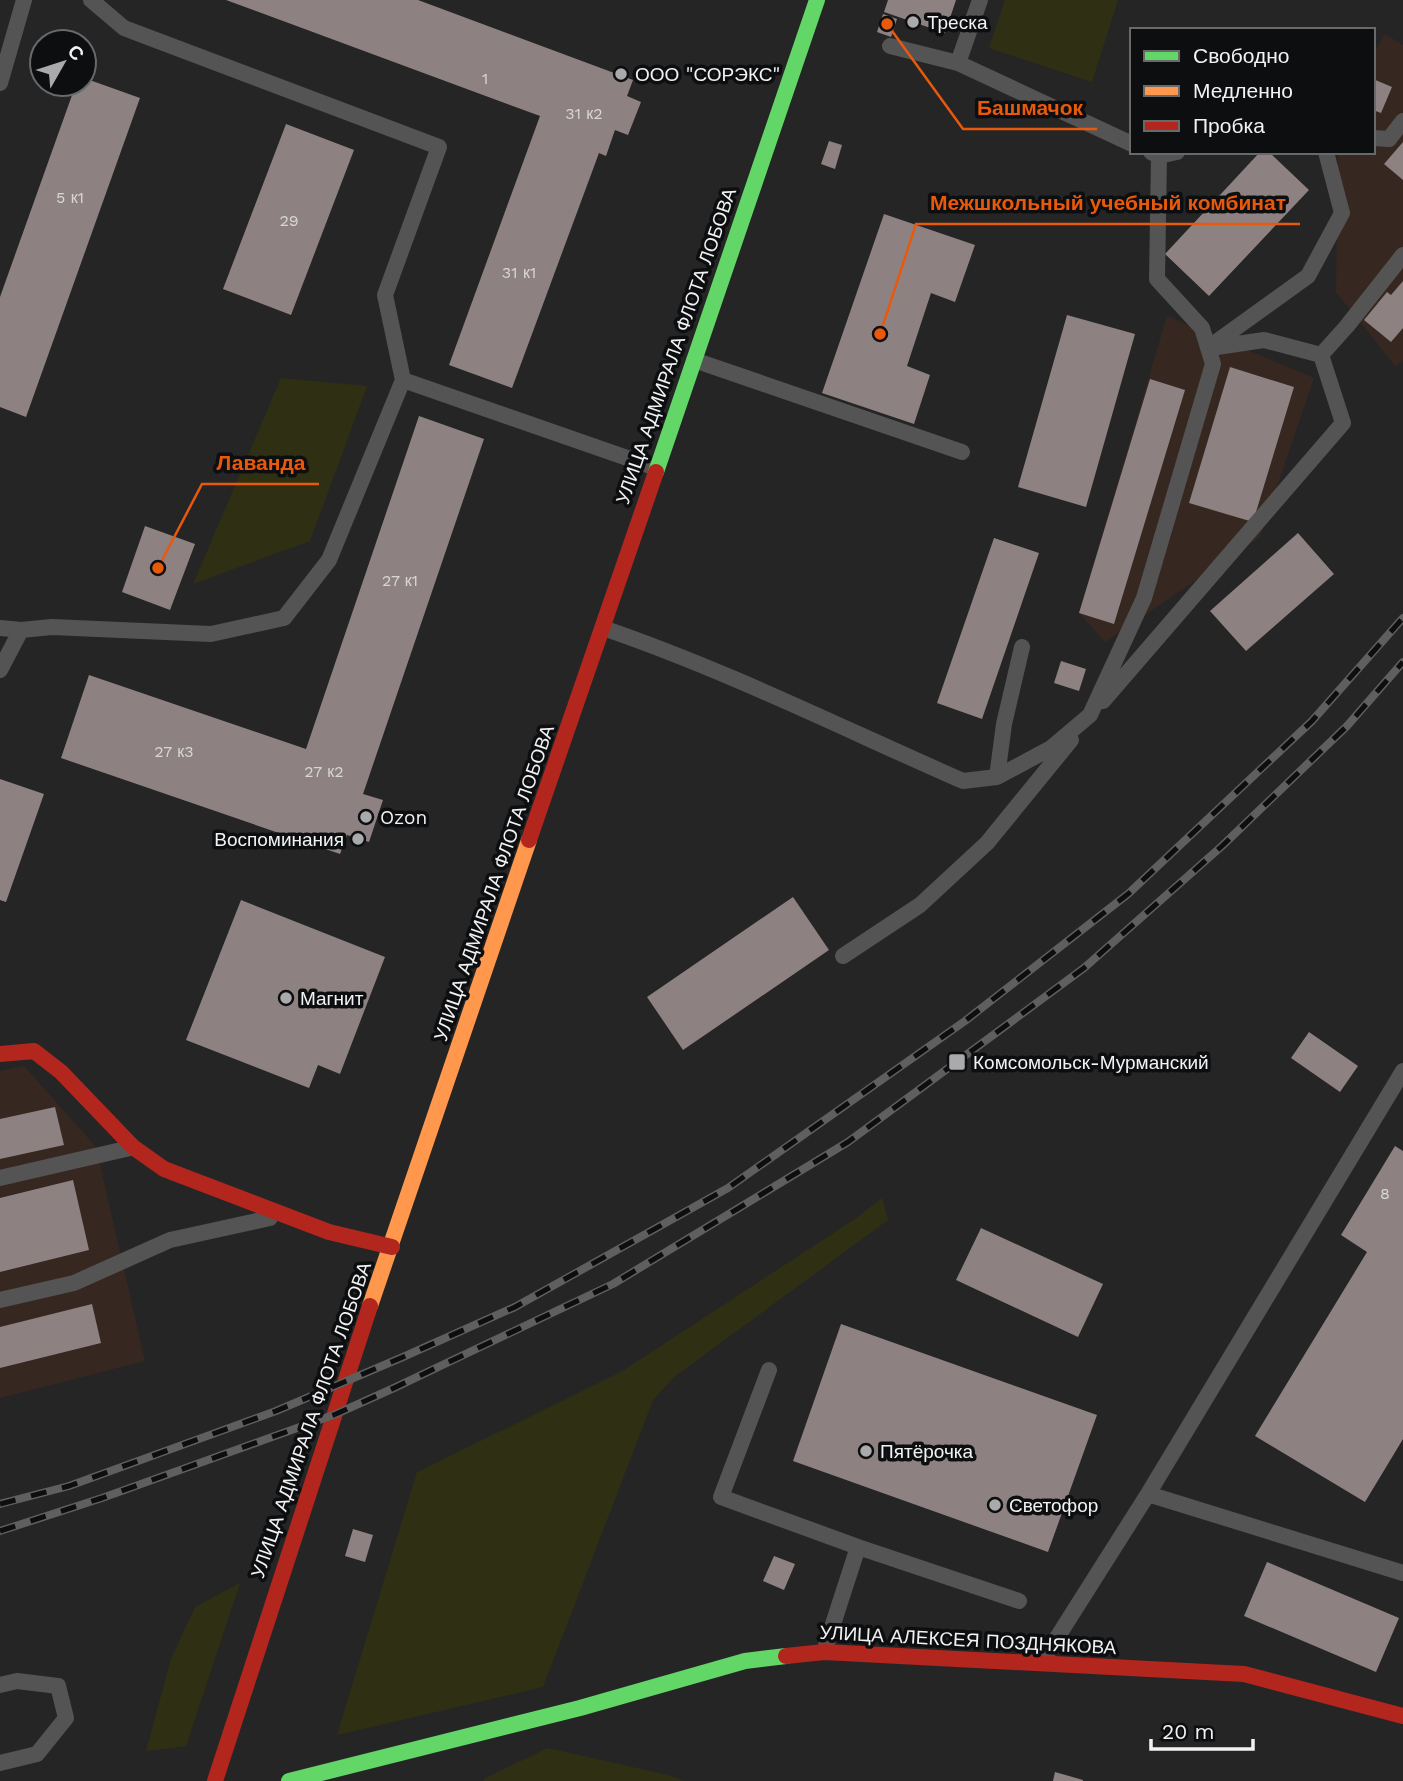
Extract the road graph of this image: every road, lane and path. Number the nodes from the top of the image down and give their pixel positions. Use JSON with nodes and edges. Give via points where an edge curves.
{"nodes":[{"id":1,"x":24,"y":0,"type":"edge"},
{"id":2,"x":91,"y":0,"type":"edge"},
{"id":3,"x":817,"y":0,"type":"edge"},
{"id":4,"x":980,"y":0,"type":"edge"},
{"id":5,"x":890,"y":46,"type":"dead end"},
{"id":6,"x":958,"y":64,"type":"junction"},
{"id":7,"x":0,"y":83,"type":"edge"},
{"id":8,"x":1403,"y":121,"type":"edge"},
{"id":9,"x":1375,"y":138,"type":"edge"},
{"id":10,"x":1130,"y":143,"type":"edge"},
{"id":11,"x":1155,"y":154,"type":"edge"},
{"id":12,"x":1327,"y":154,"type":"edge"},
{"id":13,"x":1403,"y":255,"type":"edge"},
{"id":14,"x":1208,"y":348,"type":"junction"},
{"id":15,"x":1321,"y":355,"type":"junction"},
{"id":16,"x":694,"y":360,"type":"junction"},
{"id":17,"x":403,"y":380,"type":"junction"},
{"id":18,"x":962,"y":452,"type":"dead end"},
{"id":19,"x":656,"y":468,"type":"junction"},
{"id":20,"x":0,"y":628,"type":"edge"},
{"id":21,"x":603,"y":628,"type":"junction"},
{"id":22,"x":21,"y":630,"type":"junction"},
{"id":23,"x":1022,"y":647,"type":"dead end"},
{"id":24,"x":0,"y":670,"type":"edge"},
{"id":25,"x":1090,"y":715,"type":"junction"},
{"id":26,"x":997,"y":777,"type":"junction"},
{"id":27,"x":843,"y":956,"type":"dead end"},
{"id":28,"x":0,"y":1054,"type":"edge"},
{"id":29,"x":1403,"y":1071,"type":"edge"},
{"id":30,"x":132,"y":1147,"type":"junction"},
{"id":31,"x":0,"y":1178,"type":"edge"},
{"id":32,"x":282,"y":1215,"type":"junction"},
{"id":33,"x":392,"y":1247,"type":"junction"},
{"id":34,"x":0,"y":1300,"type":"edge"},
{"id":35,"x":769,"y":1370,"type":"dead end"},
{"id":36,"x":1148,"y":1494,"type":"junction"},
{"id":37,"x":858,"y":1548,"type":"junction"},
{"id":38,"x":1403,"y":1573,"type":"edge"},
{"id":39,"x":1019,"y":1601,"type":"dead end"},
{"id":40,"x":824,"y":1652,"type":"junction"},
{"id":41,"x":1041,"y":1664,"type":"junction"},
{"id":42,"x":0,"y":1685,"type":"edge"},
{"id":43,"x":1403,"y":1716,"type":"edge"},
{"id":44,"x":0,"y":1763,"type":"edge"},
{"id":45,"x":215,"y":1781,"type":"edge"},
{"id":46,"x":289,"y":1781,"type":"edge"}],
"edges":[{"from":1,"to":7,"type":"lane"},
{"from":2,"to":17,"type":"lane","via":[[124,27],[439,147],[385,295]]},
{"from":3,"to":16,"type":"street","name":"УЛИЦА АДМИРАЛА ФЛОТА ЛОБОВА"},
{"from":4,"to":6,"type":"lane"},
{"from":5,"to":6,"type":"lane"},
{"from":6,"to":10,"type":"lane"},
{"from":8,"to":9,"type":"lane","via":[[1389,139]]},
{"from":11,"to":14,"type":"lane","via":[[1157,279],[1202,328]]},
{"from":12,"to":14,"type":"lane","via":[[1342,213],[1308,276]]},
{"from":13,"to":15,"type":"lane"},
{"from":14,"to":15,"type":"lane","via":[[1264,340]]},
{"from":14,"to":25,"type":"lane","via":[[1213,364],[1144,598]]},
{"from":15,"to":25,"type":"lane","via":[[1343,423]]},
{"from":16,"to":18,"type":"lane"},
{"from":16,"to":19,"type":"street","name":"УЛИЦА АДМИРАЛА ФЛОТА ЛОБОВА"},
{"from":17,"to":19,"type":"lane"},
{"from":17,"to":22,"type":"lane","via":[[328,560],[284,618],[211,634],[52,627]]},
{"from":19,"to":21,"type":"street","name":"УЛИЦА АДМИРАЛА ФЛОТА ЛОБОВА"},
{"from":20,"to":22,"type":"lane"},
{"from":21,"to":26,"type":"lane","via":[[707,668],[963,781]]},
{"from":21,"to":33,"type":"street","name":"УЛИЦА АДМИРАЛА ФЛОТА ЛОБОВА"},
{"from":22,"to":24,"type":"lane"},
{"from":23,"to":26,"type":"lane"},
{"from":25,"to":26,"type":"lane","via":[[1051,748]]},
{"from":25,"to":27,"type":"lane","via":[[987,843],[920,905]]},
{"from":28,"to":30,"type":"street","via":[[34,1052],[61,1072]]},
{"from":29,"to":36,"type":"lane"},
{"from":30,"to":31,"type":"lane"},
{"from":30,"to":32,"type":"street","via":[[164,1169]]},
{"from":32,"to":33,"type":"street"},
{"from":32,"to":34,"type":"lane","via":[[170,1240],[74,1283]]},
{"from":33,"to":45,"type":"street","name":"УЛИЦА АДМИРАЛА ФЛОТА ЛОБОВА"},
{"from":35,"to":37,"type":"lane","via":[[721,1497]]},
{"from":36,"to":38,"type":"lane"},
{"from":36,"to":41,"type":"lane"},
{"from":37,"to":39,"type":"lane"},
{"from":37,"to":40,"type":"lane"},
{"from":40,"to":41,"type":"street","name":"УЛИЦА АЛЕКСЕЯ ПОЗДНЯКОВА"},
{"from":40,"to":46,"type":"street","name":"УЛИЦА АЛЕКСЕЯ ПОЗДНЯКОВА","via":[[745,1661]]},
{"from":41,"to":43,"type":"street","name":"УЛИЦА АЛЕКСЕЯ ПОЗДНЯКОВА","via":[[1244,1674]]},
{"from":42,"to":44,"type":"lane","via":[[17,1681],[58,1686],[66,1718],[37,1754]]}]}
